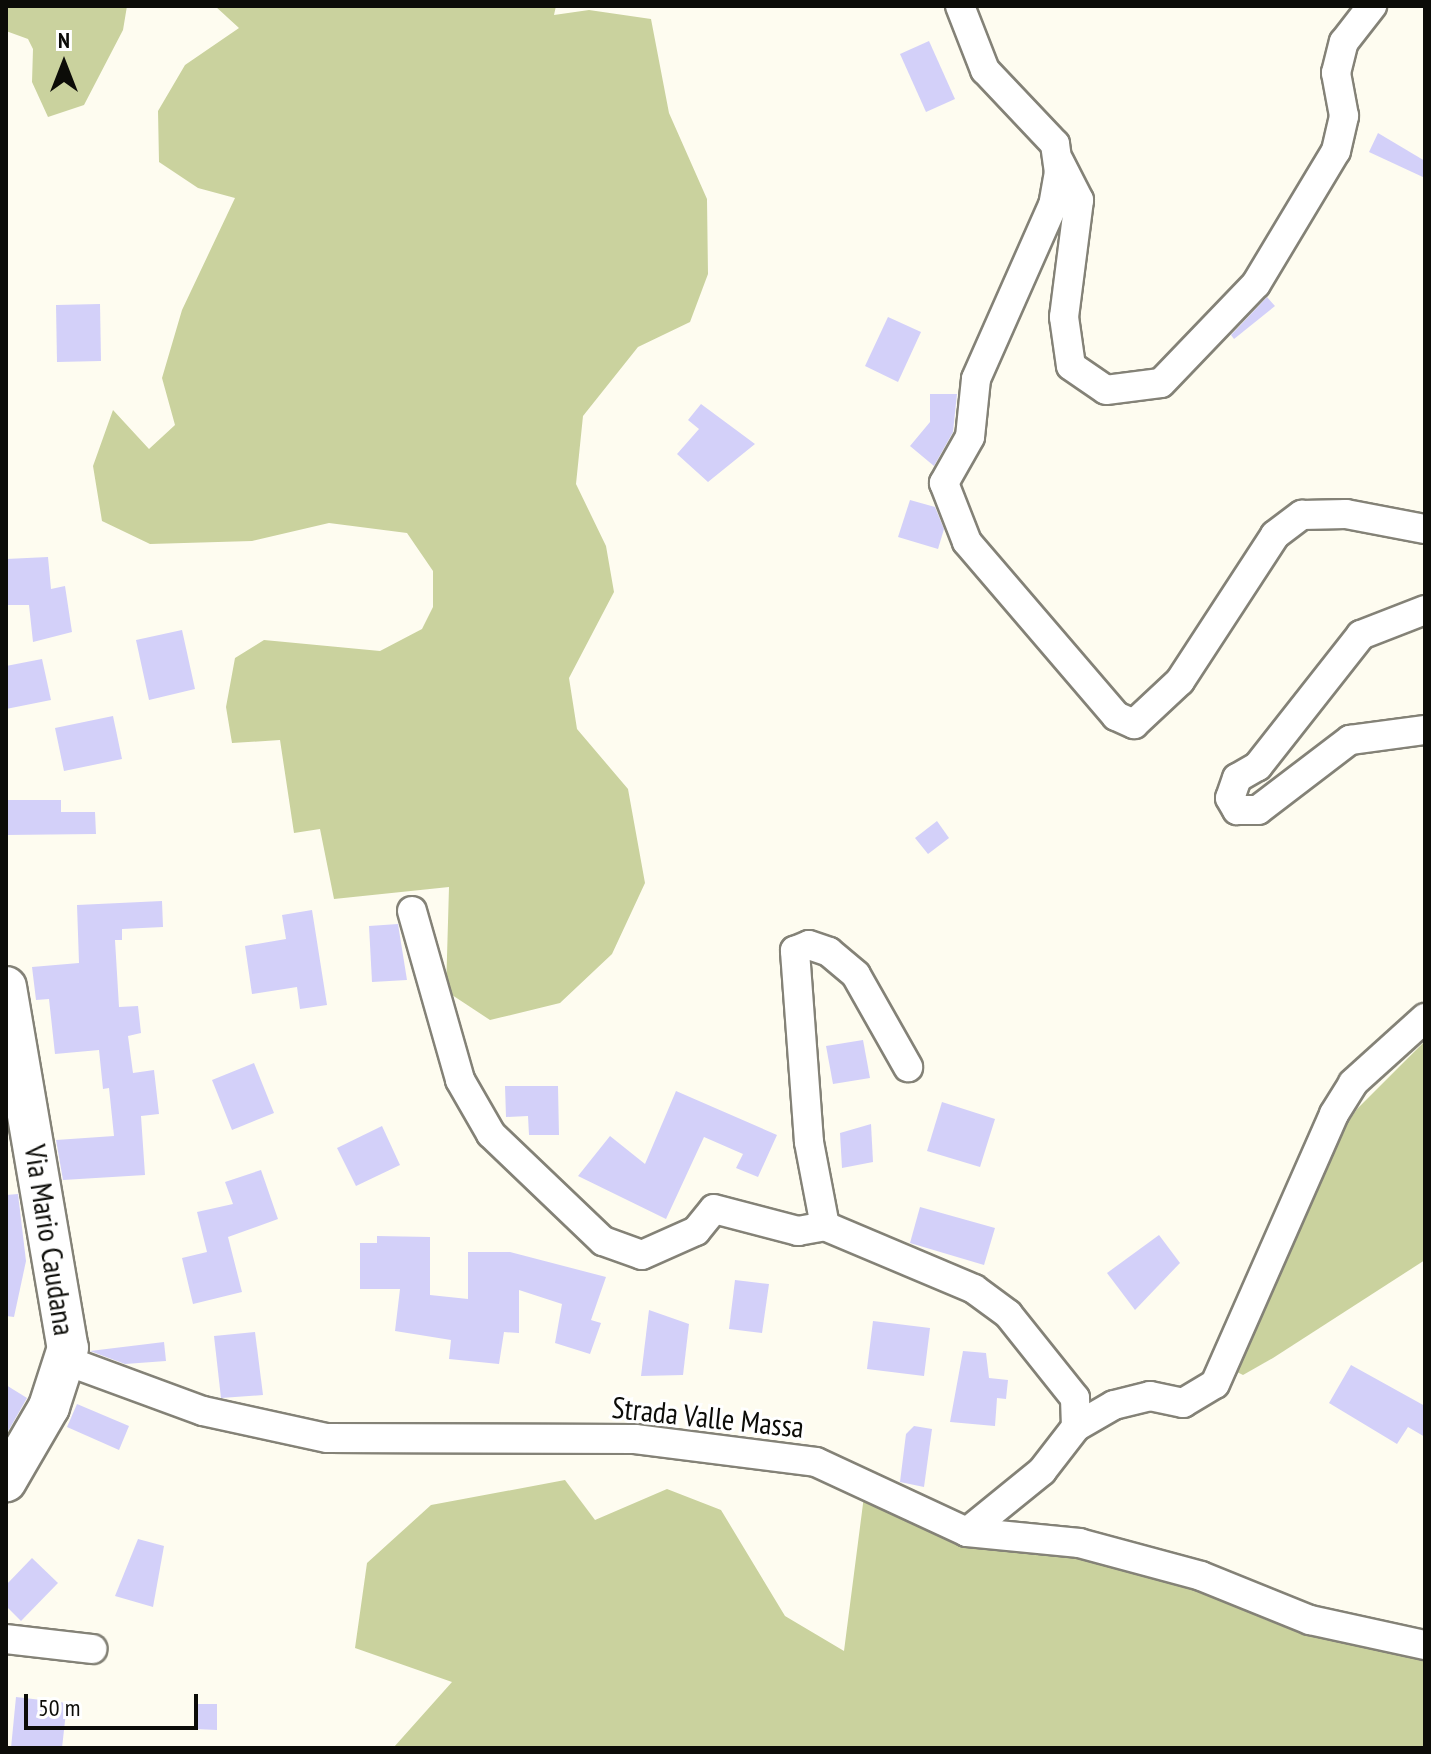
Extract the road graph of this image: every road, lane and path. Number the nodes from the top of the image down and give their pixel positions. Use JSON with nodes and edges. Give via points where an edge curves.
{"nodes":[{"id":1,"x":960,"y":6,"type":"edge"},
{"id":2,"x":1372,"y":6,"type":"edge"},
{"id":3,"x":1057,"y":157,"type":"junction"},
{"id":4,"x":1425,"y":529,"type":"edge"},
{"id":5,"x":1425,"y":610,"type":"edge"},
{"id":6,"x":1425,"y":730,"type":"edge"},
{"id":7,"x":412,"y":911,"type":"dead end"},
{"id":8,"x":6,"y":987,"type":"edge"},
{"id":9,"x":1425,"y":1018,"type":"edge"},
{"id":10,"x":908,"y":1067,"type":"dead end"},
{"id":11,"x":825,"y":1226,"type":"junction"},
{"id":12,"x":67,"y":1361,"type":"junction"},
{"id":13,"x":1076,"y":1427,"type":"junction"},
{"id":14,"x":6,"y":1481,"type":"edge"},
{"id":15,"x":967,"y":1532,"type":"junction"},
{"id":16,"x":6,"y":1639,"type":"edge"},
{"id":17,"x":1425,"y":1645,"type":"edge"},
{"id":18,"x":92,"y":1649,"type":"dead end"}],
"edges":[{"from":1,"to":3,"type":"street","via":[[985,70],[1055,144]]},
{"from":2,"to":3,"type":"street","via":[[1344,42],[1336,73],[1344,116],[1336,151],[1256,284],[1161,383],[1106,390],[1071,366],[1064,317],[1079,200]]},
{"from":3,"to":4,"type":"street","via":[[1053,205],[976,379],[970,437],[944,483],[967,542],[1116,716],[1134,724],[1180,681],[1275,535],[1302,515],[1346,514]]},
{"from":5,"to":6,"type":"street","via":[[1361,635],[1258,766],[1237,778],[1230,798],[1237,810],[1258,810],[1350,740]]},
{"from":7,"to":11,"type":"street","via":[[460,1080],[491,1134],[603,1241],[642,1255],[656,1251],[696,1231],[714,1209],[798,1231]]},
{"from":8,"to":12,"type":"main road","name":"Via Mario Caudana","via":[[64,1303]]},
{"from":9,"to":13,"type":"street","via":[[1353,1083],[1334,1114],[1215,1384],[1183,1403],[1150,1396],[1114,1405]]},
{"from":10,"to":11,"type":"street","via":[[856,975],[829,952],[809,945],[795,951],[809,1142]]},
{"from":11,"to":13,"type":"street","via":[[974,1289],[1008,1314],[1075,1398]]},
{"from":12,"to":14,"type":"main road","name":"Via Mario Caudana"},
{"from":12,"to":15,"type":"street","name":"Strada Valle Massa","via":[[203,1411],[327,1438],[635,1439],[816,1462]]},
{"from":13,"to":15,"type":"street","via":[[1042,1471]]},
{"from":15,"to":17,"type":"street","name":"Strada Valle Massa","via":[[1079,1543],[1201,1576],[1310,1620]]},
{"from":16,"to":18,"type":"street"}]}
